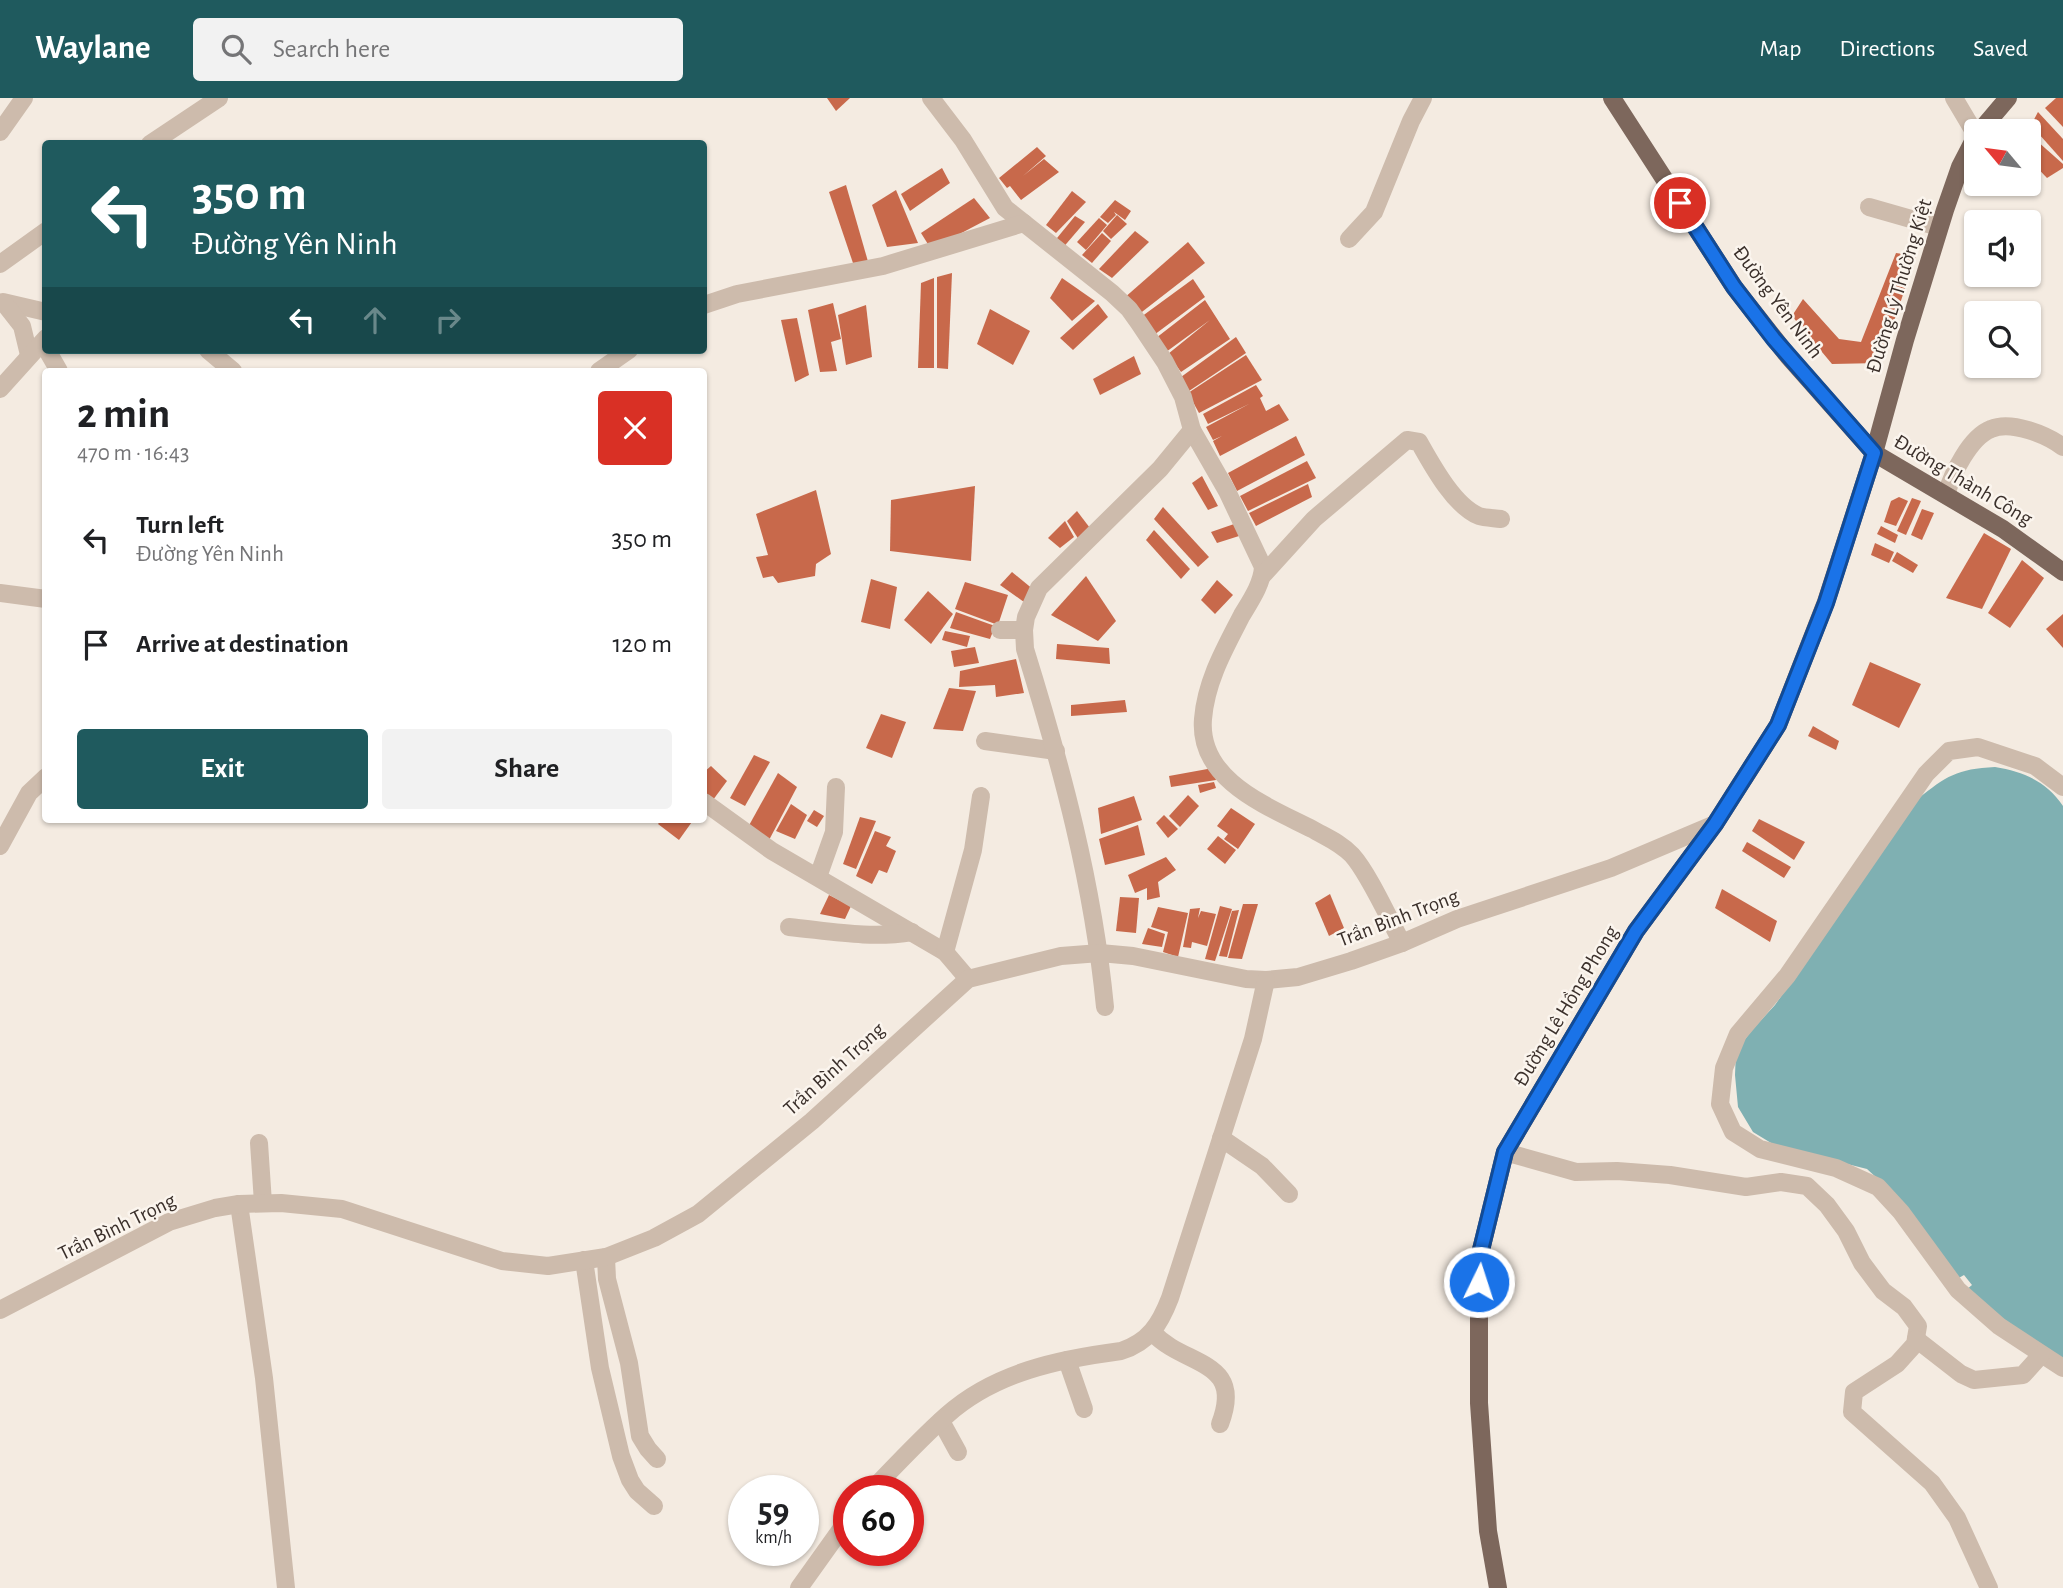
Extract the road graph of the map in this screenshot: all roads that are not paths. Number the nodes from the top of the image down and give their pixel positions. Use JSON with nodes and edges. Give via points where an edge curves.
{"nodes":[{"id":1,"x":24,"y":98,"type":"edge"},
{"id":2,"x":219,"y":98,"type":"edge"},
{"id":3,"x":931,"y":98,"type":"edge"},
{"id":4,"x":1423,"y":98,"type":"edge"},
{"id":5,"x":1612,"y":98,"type":"edge"},
{"id":6,"x":1954,"y":98,"type":"edge"},
{"id":7,"x":2008,"y":98,"type":"edge"},
{"id":8,"x":1966,"y":119,"type":"edge"},
{"id":9,"x":1990,"y":119,"type":"edge"},
{"id":10,"x":0,"y":132,"type":"edge"},
{"id":11,"x":156,"y":140,"type":"edge"},
{"id":12,"x":1964,"y":159,"type":"edge"},
{"id":13,"x":1869,"y":207,"type":"dead end"},
{"id":14,"x":1024,"y":223,"type":"junction"},
{"id":15,"x":1939,"y":228,"type":"junction"},
{"id":16,"x":42,"y":234,"type":"edge"},
{"id":17,"x":1349,"y":239,"type":"dead end"},
{"id":18,"x":0,"y":264,"type":"edge"},
{"id":19,"x":2,"y":302,"type":"edge"},
{"id":20,"x":707,"y":303,"type":"edge"},
{"id":21,"x":42,"y":311,"type":"edge"},
{"id":22,"x":42,"y":346,"type":"edge"},
{"id":23,"x":213,"y":354,"type":"edge"},
{"id":24,"x":623,"y":354,"type":"edge"},
{"id":25,"x":29,"y":355,"type":"junction"},
{"id":26,"x":229,"y":368,"type":"edge"},
{"id":27,"x":603,"y":368,"type":"edge"},
{"id":28,"x":0,"y":389,"type":"edge"},
{"id":29,"x":1192,"y":430,"type":"junction"},
{"id":30,"x":2063,"y":447,"type":"edge"},
{"id":31,"x":1874,"y":453,"type":"junction"},
{"id":32,"x":1946,"y":495,"type":"junction"},
{"id":33,"x":1501,"y":519,"type":"dead end"},
{"id":34,"x":2063,"y":572,"type":"edge"},
{"id":35,"x":1262,"y":575,"type":"junction"},
{"id":36,"x":0,"y":593,"type":"edge"},
{"id":37,"x":42,"y":598,"type":"edge"},
{"id":38,"x":1000,"y":630,"type":"dead end"},
{"id":39,"x":1024,"y":630,"type":"junction"},
{"id":40,"x":985,"y":741,"type":"dead end"},
{"id":41,"x":1056,"y":751,"type":"junction"},
{"id":42,"x":42,"y":781,"type":"edge"},
{"id":43,"x":836,"y":787,"type":"dead end"},
{"id":44,"x":2063,"y":787,"type":"edge"},
{"id":45,"x":981,"y":796,"type":"dead end"},
{"id":46,"x":707,"y":804,"type":"edge"},
{"id":47,"x":1715,"y":824,"type":"junction"},
{"id":48,"x":0,"y":846,"type":"edge"},
{"id":49,"x":818,"y":877,"type":"junction"},
{"id":50,"x":789,"y":927,"type":"dead end"},
{"id":51,"x":912,"y":932,"type":"junction"},
{"id":52,"x":1402,"y":943,"type":"junction"},
{"id":53,"x":945,"y":952,"type":"junction"},
{"id":54,"x":1100,"y":953,"type":"junction"},
{"id":55,"x":968,"y":979,"type":"junction"},
{"id":56,"x":1266,"y":980,"type":"junction"},
{"id":57,"x":1105,"y":1007,"type":"dead end"},
{"id":58,"x":1221,"y":1138,"type":"junction"},
{"id":59,"x":259,"y":1143,"type":"dead end"},
{"id":60,"x":1505,"y":1152,"type":"junction"},
{"id":61,"x":1289,"y":1194,"type":"dead end"},
{"id":62,"x":263,"y":1203,"type":"junction"},
{"id":63,"x":239,"y":1205,"type":"junction"},
{"id":64,"x":606,"y":1257,"type":"junction"},
{"id":65,"x":584,"y":1260,"type":"junction"},
{"id":66,"x":0,"y":1310,"type":"edge"},
{"id":67,"x":1153,"y":1333,"type":"junction"},
{"id":68,"x":1916,"y":1339,"type":"junction"},
{"id":69,"x":2041,"y":1355,"type":"junction"},
{"id":70,"x":1067,"y":1360,"type":"junction"},
{"id":71,"x":2063,"y":1368,"type":"edge"},
{"id":72,"x":1084,"y":1409,"type":"dead end"},
{"id":73,"x":941,"y":1420,"type":"junction"},
{"id":74,"x":1220,"y":1424,"type":"dead end"},
{"id":75,"x":958,"y":1452,"type":"dead end"},
{"id":76,"x":657,"y":1459,"type":"dead end"},
{"id":77,"x":887,"y":1475,"type":"edge"},
{"id":78,"x":654,"y":1506,"type":"dead end"},
{"id":79,"x":833,"y":1540,"type":"edge"},
{"id":80,"x":286,"y":1588,"type":"edge"},
{"id":81,"x":799,"y":1588,"type":"edge"},
{"id":82,"x":1498,"y":1588,"type":"edge"},
{"id":83,"x":1989,"y":1588,"type":"edge"}],
"edges":[{"from":1,"to":10,"type":"street"},
{"from":2,"to":11,"type":"street"},
{"from":3,"to":14,"type":"street","via":[[1005,208]]},
{"from":4,"to":17,"type":"street","via":[[1374,212]]},
{"from":5,"to":31,"type":"main road","name":"Đường Yên Ninh","via":[[1734,287]]},
{"from":6,"to":8,"type":"street"},
{"from":7,"to":9,"type":"main road"},
{"from":12,"to":15,"type":"main road","name":"Đường Lý Thường Kiệt"},
{"from":13,"to":15,"type":"street"},
{"from":14,"to":20,"type":"street","via":[[883,266]]},
{"from":14,"to":29,"type":"street","via":[[1129,309],[1165,362],[1183,397]]},
{"from":15,"to":31,"type":"main road","name":"Đường Lý Thường Kiệt"},
{"from":16,"to":18,"type":"street"},
{"from":19,"to":21,"type":"street"},
{"from":19,"to":25,"type":"street","via":[[22,326]]},
{"from":22,"to":25,"type":"street"},
{"from":23,"to":26,"type":"street"},
{"from":24,"to":27,"type":"street"},
{"from":25,"to":28,"type":"street"},
{"from":29,"to":35,"type":"street","via":[[1237,512],[1263,566]]},
{"from":29,"to":39,"type":"street","via":[[1160,469],[1039,588]]},
{"from":30,"to":32,"type":"street","via":[[2035,432],[1992,428],[1959,463]]},
{"from":31,"to":32,"type":"main road","name":"Đường Thành Công"},
{"from":31,"to":47,"type":"main road","name":"Đường Lê Hồng Phong","via":[[1826,603],[1778,725]]},
{"from":32,"to":34,"type":"main road","name":"Đường Thành Công","via":[[2003,528]]},
{"from":33,"to":35,"type":"street","via":[[1480,517],[1466,508],[1419,442],[1407,440],[1314,519]]},
{"from":35,"to":52,"type":"street","via":[[1208,691],[1205,744],[1233,784],[1352,855]]},
{"from":36,"to":37,"type":"street"},
{"from":38,"to":39,"type":"street"},
{"from":39,"to":41,"type":"street","via":[[1025,649]]},
{"from":40,"to":41,"type":"street"},
{"from":41,"to":54,"type":"street","via":[[1084,863]]},
{"from":42,"to":48,"type":"street","via":[[29,793]]},
{"from":43,"to":49,"type":"street","via":[[834,832]]},
{"from":44,"to":69,"type":"street","via":[[2035,766],[2003,754],[1978,747],[1949,751],[1926,774],[1787,976],[1738,1034],[1724,1068],[1720,1104],[1733,1132],[1760,1149],[1836,1168],[1878,1186],[1958,1290]]},
{"from":45,"to":53,"type":"street","via":[[973,850]]},
{"from":46,"to":49,"type":"street"},
{"from":47,"to":52,"type":"street","name":"Trần Bình Trọng","via":[[1611,868],[1457,919]]},
{"from":47,"to":60,"type":"main road","name":"Đường Lê Hồng Phong","via":[[1636,931]]},
{"from":49,"to":51,"type":"street"},
{"from":50,"to":51,"type":"street","via":[[875,936]]},
{"from":51,"to":53,"type":"street"},
{"from":52,"to":56,"type":"street","name":"Trần Bình Trọng","via":[[1298,977]]},
{"from":53,"to":55,"type":"street"},
{"from":54,"to":55,"type":"street","name":"Trần Bình Trọng","via":[[1060,956]]},
{"from":54,"to":56,"type":"street","name":"Trần Bình Trọng"},
{"from":54,"to":57,"type":"street"},
{"from":55,"to":64,"type":"street","name":"Trần Bình Trọng","via":[[812,1121],[698,1214]]},
{"from":56,"to":58,"type":"street","via":[[1253,1039]]},
{"from":58,"to":61,"type":"street","via":[[1262,1166]]},
{"from":58,"to":67,"type":"street","via":[[1170,1298]]},
{"from":59,"to":62,"type":"street"},
{"from":60,"to":68,"type":"street","via":[[1576,1172],[1670,1175],[1746,1187],[1781,1182],[1807,1186],[1846,1231],[1862,1264],[1883,1291],[1904,1307],[1918,1326]]},
{"from":60,"to":82,"type":"main road","name":"Đường Lê Hồng Phong","via":[[1479,1258],[1479,1403],[1488,1531]]},
{"from":62,"to":63,"type":"street","name":"Trần Bình Trọng"},
{"from":62,"to":65,"type":"street","name":"Trần Bình Trọng","via":[[342,1209],[502,1261],[548,1266]]},
{"from":63,"to":66,"type":"street","name":"Trần Bình Trọng","via":[[169,1222]]},
{"from":63,"to":80,"type":"street","via":[[264,1378]]},
{"from":64,"to":65,"type":"street","name":"Trần Bình Trọng"},
{"from":64,"to":76,"type":"street","via":[[640,1436]]},
{"from":65,"to":78,"type":"street","via":[[600,1368],[621,1456],[637,1491]]},
{"from":67,"to":70,"type":"street","via":[[1132,1347]]},
{"from":67,"to":74,"type":"street","via":[[1221,1378],[1227,1392]]},
{"from":68,"to":69,"type":"street","via":[[1974,1380],[2023,1375]]},
{"from":68,"to":83,"type":"street","via":[[1897,1364],[1854,1392],[1853,1412],[1932,1483],[1957,1518]]},
{"from":69,"to":71,"type":"street"},
{"from":70,"to":72,"type":"street"},
{"from":70,"to":73,"type":"street","via":[[1014,1374]]},
{"from":73,"to":75,"type":"street"},
{"from":73,"to":77,"type":"street"},
{"from":79,"to":81,"type":"street"}]}
